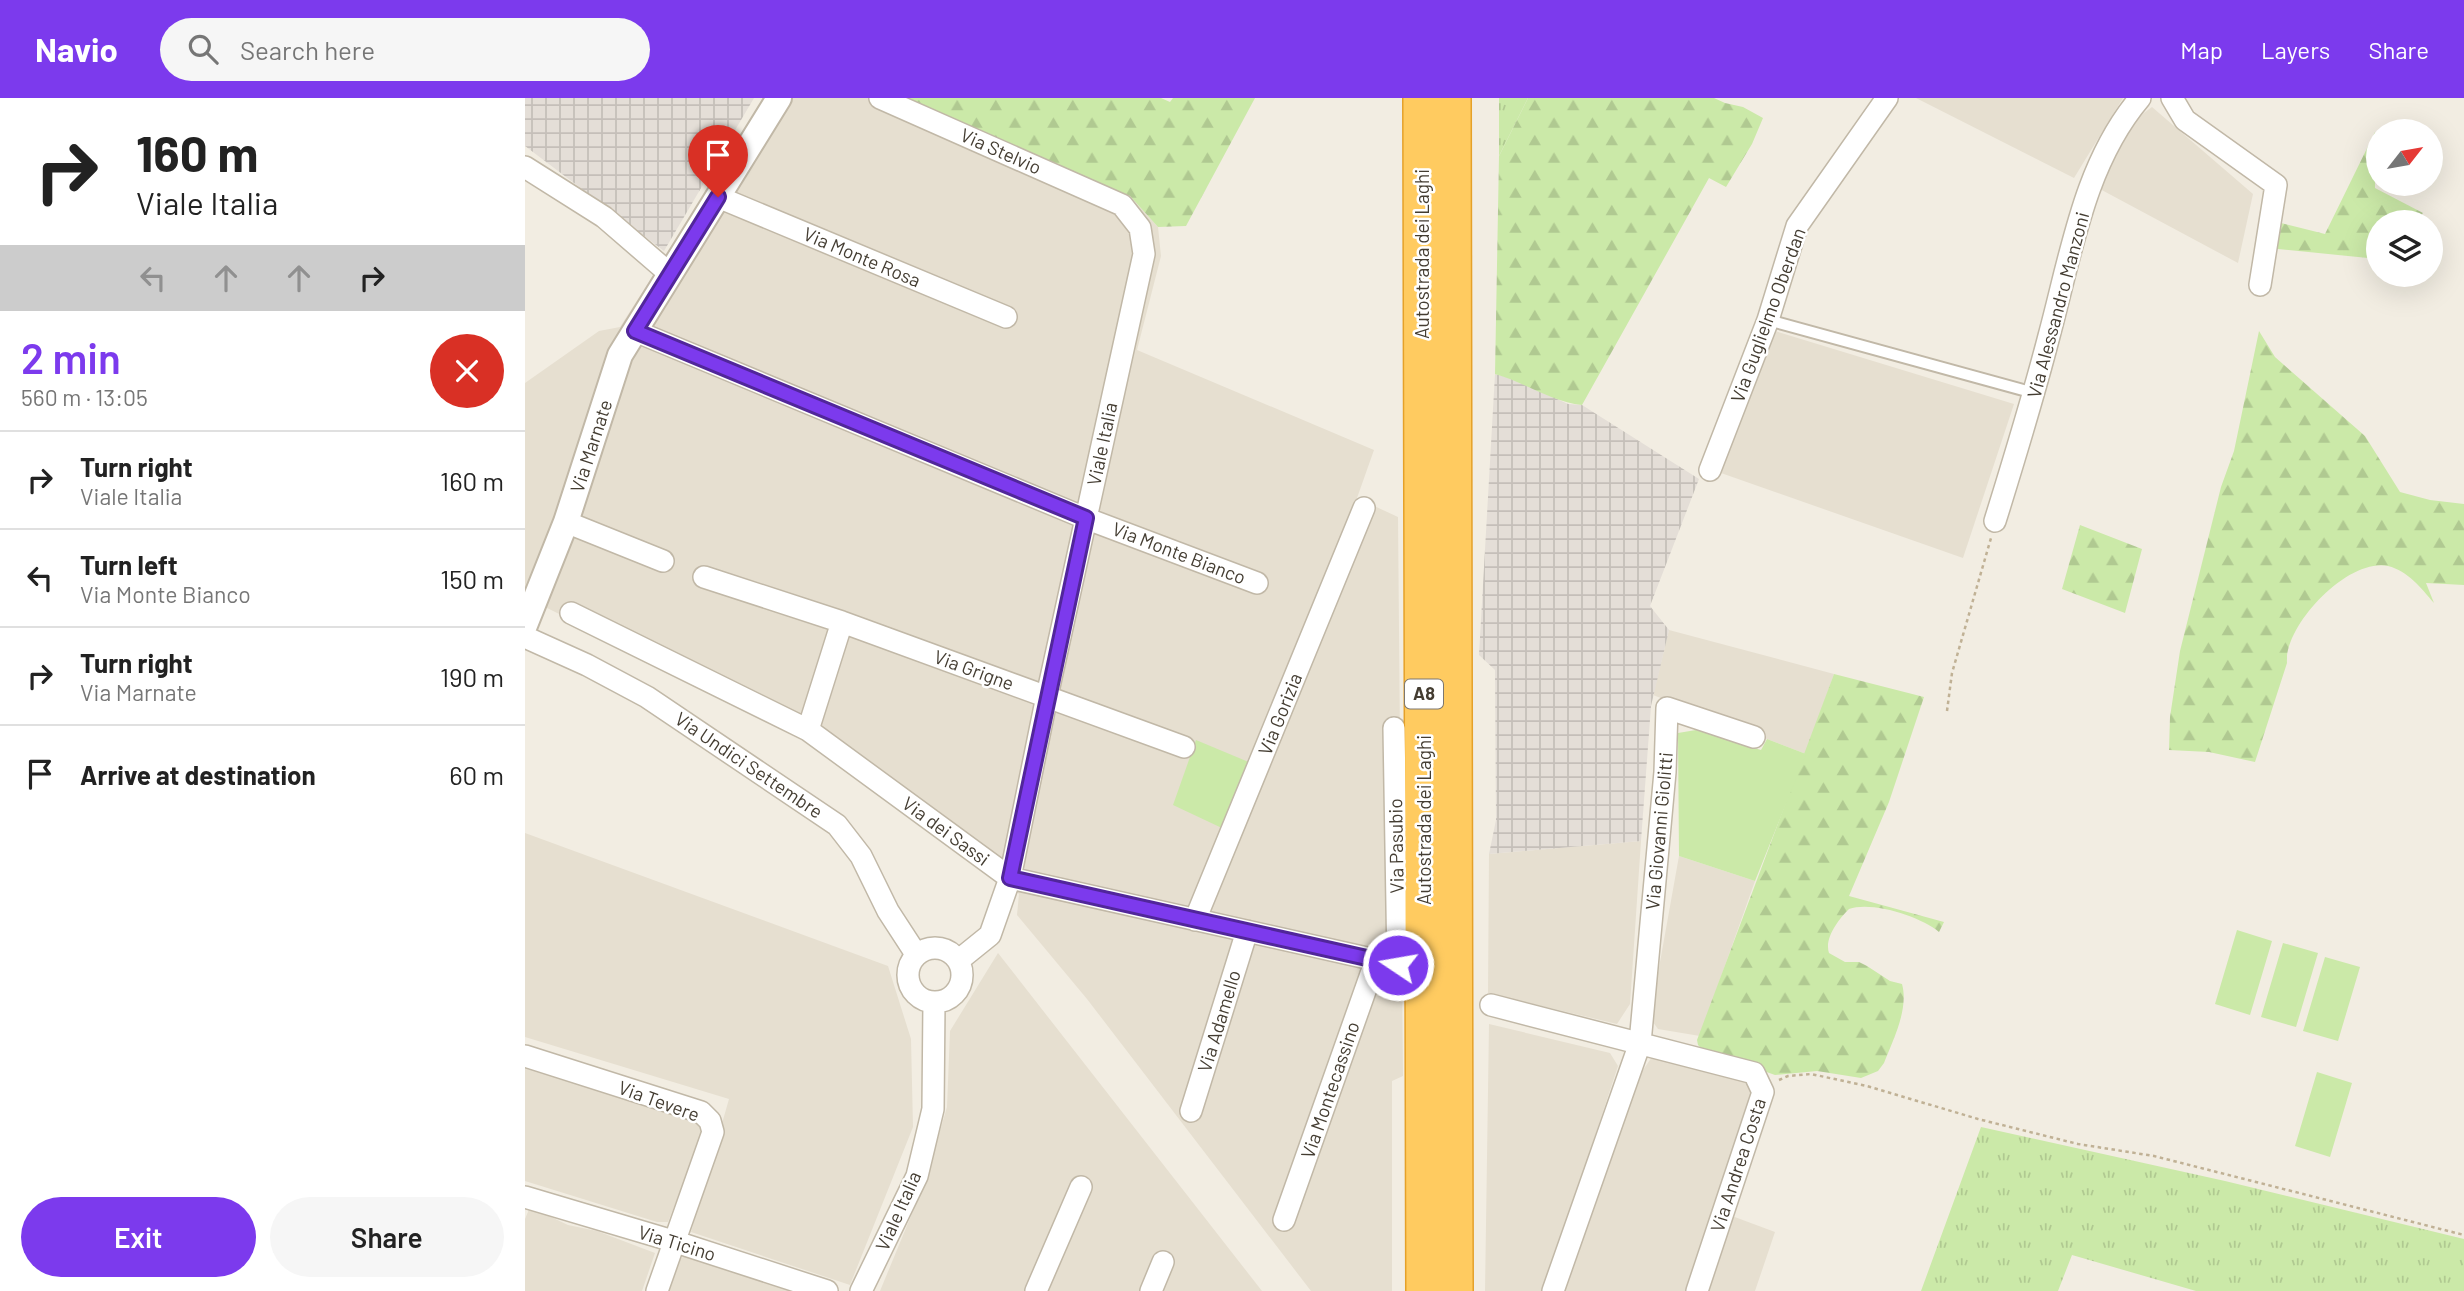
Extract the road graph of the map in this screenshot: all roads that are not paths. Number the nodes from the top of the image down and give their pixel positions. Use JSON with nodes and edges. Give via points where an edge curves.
{"nodes":[{"id":1,"x":779,"y":98,"type":"edge"},
{"id":2,"x":880,"y":98,"type":"edge"},
{"id":3,"x":1422,"y":98,"type":"edge"},
{"id":4,"x":1452,"y":98,"type":"edge"},
{"id":5,"x":1887,"y":98,"type":"edge"},
{"id":6,"x":2140,"y":98,"type":"edge"},
{"id":7,"x":2151,"y":98,"type":"edge"},
{"id":8,"x":2162,"y":98,"type":"edge"},
{"id":9,"x":2172,"y":98,"type":"edge"},
{"id":10,"x":525,"y":167,"type":"edge"},
{"id":11,"x":718,"y":197,"type":"junction"},
{"id":12,"x":1122,"y":205,"type":"joint"},
{"id":13,"x":670,"y":274,"type":"junction"},
{"id":14,"x":2260,"y":285,"type":"dead end"},
{"id":15,"x":1006,"y":317,"type":"dead end"},
{"id":16,"x":1768,"y":320,"type":"junction"},
{"id":17,"x":635,"y":331,"type":"junction"},
{"id":18,"x":2034,"y":393,"type":"junction"},
{"id":19,"x":1710,"y":470,"type":"dead end"},
{"id":20,"x":1364,"y":508,"type":"dead end"},
{"id":21,"x":1086,"y":518,"type":"junction"},
{"id":22,"x":566,"y":522,"type":"junction"},
{"id":23,"x":1995,"y":522,"type":"road end"},
{"id":24,"x":663,"y":561,"type":"dead end"},
{"id":25,"x":704,"y":578,"type":"dead end"},
{"id":26,"x":1257,"y":583,"type":"dead end"},
{"id":27,"x":571,"y":613,"type":"dead end"},
{"id":28,"x":842,"y":622,"type":"junction"},
{"id":29,"x":525,"y":625,"type":"edge"},
{"id":30,"x":525,"y":638,"type":"edge"},
{"id":31,"x":1047,"y":696,"type":"junction"},
{"id":32,"x":1394,"y":728,"type":"dead end"},
{"id":33,"x":808,"y":730,"type":"junction"},
{"id":34,"x":1753,"y":737,"type":"dead end"},
{"id":35,"x":1184,"y":747,"type":"dead end"},
{"id":36,"x":1010,"y":878,"type":"junction"},
{"id":37,"x":1195,"y":920,"type":"junction"},
{"id":38,"x":1247,"y":931,"type":"junction"},
{"id":39,"x":916,"y":954,"type":"junction"},
{"id":40,"x":1375,"y":960,"type":"junction"},
{"id":41,"x":959,"y":961,"type":"junction"},
{"id":42,"x":1398,"y":965,"type":"joint"},
{"id":43,"x":934,"y":1002,"type":"junction"},
{"id":44,"x":1491,"y":1005,"type":"dead end"},
{"id":45,"x":1640,"y":1043,"type":"junction"},
{"id":46,"x":525,"y":1056,"type":"edge"},
{"id":47,"x":1191,"y":1111,"type":"dead end"},
{"id":48,"x":1081,"y":1187,"type":"dead end"},
{"id":49,"x":525,"y":1197,"type":"edge"},
{"id":50,"x":1285,"y":1220,"type":"dead end"},
{"id":51,"x":673,"y":1241,"type":"junction"},
{"id":52,"x":1163,"y":1262,"type":"dead end"},
{"id":53,"x":657,"y":1291,"type":"edge"},
{"id":54,"x":827,"y":1291,"type":"edge"},
{"id":55,"x":862,"y":1291,"type":"edge"},
{"id":56,"x":1036,"y":1291,"type":"edge"},
{"id":57,"x":1151,"y":1291,"type":"edge"},
{"id":58,"x":1425,"y":1291,"type":"edge"},
{"id":59,"x":1454,"y":1291,"type":"edge"},
{"id":60,"x":1553,"y":1291,"type":"edge"},
{"id":61,"x":1697,"y":1291,"type":"edge"}],
"edges":[{"from":1,"to":11,"type":"street","name":"Via Marnate"},
{"from":2,"to":12,"type":"street","name":"Via Stelvio"},
{"from":3,"to":58,"type":"highway","name":"Autostrada dei Laghi","number":"A8"},
{"from":4,"to":59,"type":"highway","name":"Autostrada dei Laghi","number":"A8"},
{"from":5,"to":16,"type":"street","name":"Via Guglielmo Oberdan","via":[[1797,226]]},
{"from":6,"to":18,"type":"street","name":"Via Alessandro Manzoni","via":[[2093,175]]},
{"from":7,"to":8,"type":"street"},
{"from":9,"to":14,"type":"street","via":[[2185,120],[2276,185]]},
{"from":10,"to":13,"type":"street","via":[[604,217]]},
{"from":11,"to":13,"type":"street","name":"Via Marnate"},
{"from":11,"to":15,"type":"street","name":"Via Monte Rosa"},
{"from":12,"to":21,"type":"street","name":"Viale Italia","via":[[1140,228],[1143,254]]},
{"from":13,"to":17,"type":"street","name":"Via Marnate"},
{"from":16,"to":18,"type":"lane"},
{"from":16,"to":19,"type":"street","name":"Via Guglielmo Oberdan"},
{"from":17,"to":21,"type":"street","name":"Via Monte Bianco"},
{"from":17,"to":22,"type":"street","name":"Via Marnate","via":[[620,355]]},
{"from":18,"to":23,"type":"street","name":"Via Alessandro Manzoni"},
{"from":20,"to":37,"type":"street","name":"Via Gorizia"},
{"from":21,"to":26,"type":"street","name":"Via Monte Bianco"},
{"from":21,"to":31,"type":"street","name":"Viale Italia"},
{"from":22,"to":24,"type":"street"},
{"from":22,"to":29,"type":"street","name":"Via Marnate"},
{"from":25,"to":28,"type":"street","name":"Via Grigne"},
{"from":27,"to":33,"type":"street","name":"Via dei Sassi"},
{"from":28,"to":31,"type":"street","name":"Via Grigne"},
{"from":28,"to":33,"type":"street"},
{"from":30,"to":39,"type":"street","name":"Via Undici Settembre","via":[[647,697],[837,825],[861,856]]},
{"from":31,"to":35,"type":"street","name":"Via Grigne"},
{"from":31,"to":36,"type":"street","name":"Viale Italia"},
{"from":32,"to":42,"type":"street","name":"Via Pasubio"},
{"from":33,"to":36,"type":"street","name":"Via dei Sassi"},
{"from":34,"to":45,"type":"street","name":"Via Giovanni Giolitti","via":[[1667,708]]},
{"from":36,"to":37,"type":"street","name":"Via dei Sassi"},
{"from":36,"to":41,"type":"street","name":"Viale Italia","via":[[990,935]]},
{"from":37,"to":38,"type":"street","name":"Via dei Sassi"},
{"from":38,"to":40,"type":"street","name":"Via dei Sassi"},
{"from":38,"to":47,"type":"street","name":"Via Adamello"},
{"from":39,"to":41,"type":"street","via":[[942,948]]},
{"from":39,"to":43,"type":"street","via":[[907,978],[911,989]]},
{"from":40,"to":42,"type":"street","name":"Via dei Sassi"},
{"from":40,"to":50,"type":"street","name":"Via Montecassino"},
{"from":41,"to":43,"type":"street","via":[[963,972],[957,992]]},
{"from":43,"to":55,"type":"street","name":"Viale Italia","via":[[933,1109],[917,1176]]},
{"from":44,"to":45,"type":"street"},
{"from":45,"to":60,"type":"street","name":"Via Giovanni Giolitti"},
{"from":45,"to":61,"type":"street","name":"Via Andrea Costa","via":[[1754,1073],[1763,1093]]},
{"from":46,"to":51,"type":"street","name":"Via Tevere","via":[[701,1112],[710,1121],[713,1132]]},
{"from":48,"to":56,"type":"street"},
{"from":49,"to":51,"type":"street","name":"Via Ticino"},
{"from":51,"to":53,"type":"street","name":"Via Tevere"},
{"from":51,"to":54,"type":"street","name":"Via Ticino"},
{"from":52,"to":57,"type":"street"}]}
